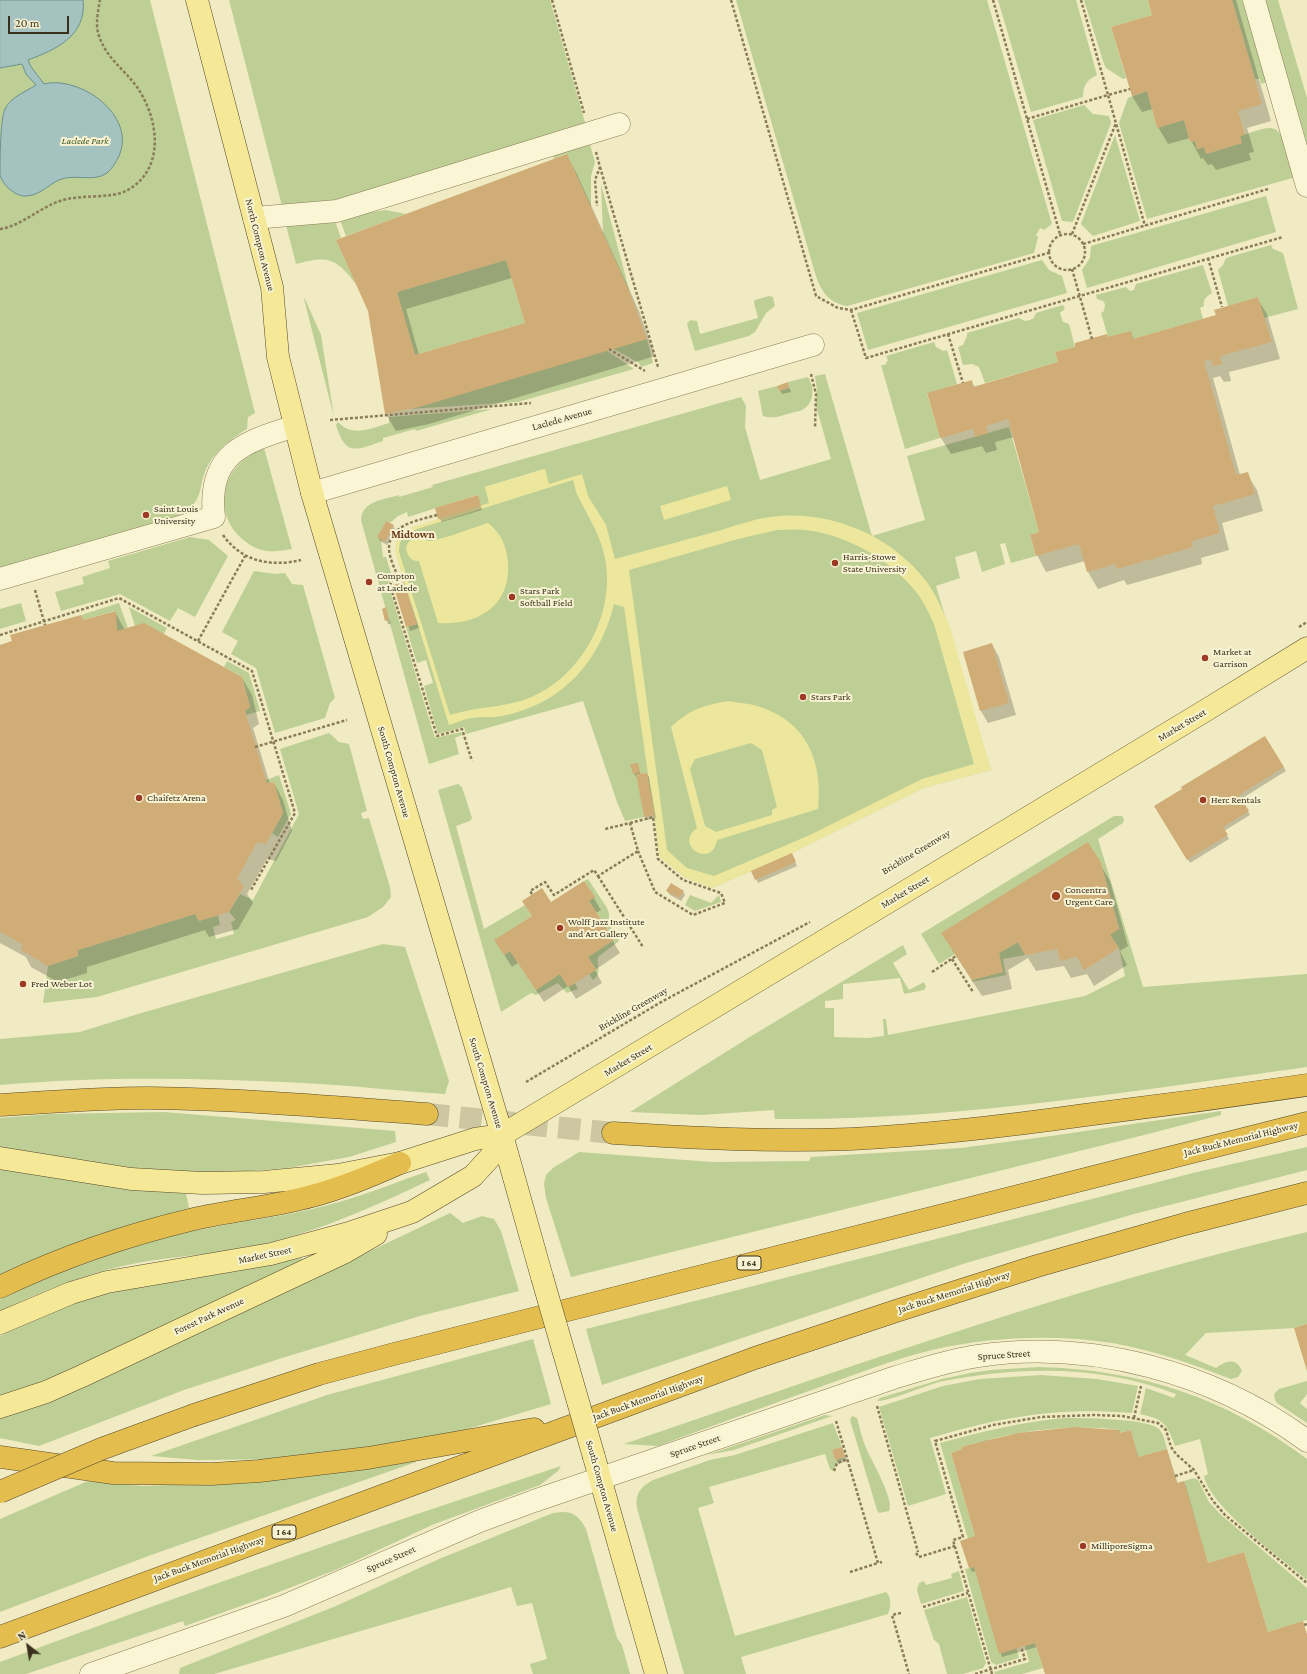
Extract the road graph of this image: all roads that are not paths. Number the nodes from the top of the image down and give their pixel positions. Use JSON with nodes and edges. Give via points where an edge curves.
{"nodes":[{"id":1,"x":197,"y":0,"type":"edge"},
{"id":2,"x":1254,"y":0,"type":"edge"},
{"id":3,"x":620,"y":124,"type":"dead end"},
{"id":4,"x":1307,"y":186,"type":"edge"},
{"id":5,"x":254,"y":218,"type":"junction"},
{"id":6,"x":813,"y":345,"type":"dead end"},
{"id":7,"x":295,"y":426,"type":"junction"},
{"id":8,"x":312,"y":493,"type":"junction"},
{"id":9,"x":0,"y":579,"type":"edge"},
{"id":10,"x":1307,"y":648,"type":"edge"},
{"id":11,"x":1307,"y":1085,"type":"edge"},
{"id":12,"x":0,"y":1105,"type":"edge"},
{"id":13,"x":427,"y":1114,"type":"tunnel mouth"},
{"id":14,"x":1307,"y":1123,"type":"edge"},
{"id":15,"x":613,"y":1133,"type":"tunnel mouth"},
{"id":16,"x":502,"y":1135,"type":"junction"},
{"id":17,"x":0,"y":1158,"type":"edge"},
{"id":18,"x":400,"y":1164,"type":"junction"},
{"id":19,"x":1307,"y":1193,"type":"edge"},
{"id":20,"x":412,"y":1212,"type":"junction"},
{"id":21,"x":0,"y":1287,"type":"edge"},
{"id":22,"x":0,"y":1323,"type":"edge"},
{"id":23,"x":0,"y":1407,"type":"edge"},
{"id":24,"x":567,"y":1427,"type":"junction"},
{"id":25,"x":1307,"y":1441,"type":"edge"},
{"id":26,"x":0,"y":1457,"type":"edge"},
{"id":27,"x":600,"y":1479,"type":"junction"},
{"id":28,"x":0,"y":1492,"type":"edge"},
{"id":29,"x":0,"y":1637,"type":"edge"},
{"id":30,"x":91,"y":1674,"type":"edge"},
{"id":31,"x":656,"y":1674,"type":"edge"}],
"edges":[{"from":1,"to":5,"type":"main road","name":"North Compton Avenue"},
{"from":2,"to":4,"type":"street"},
{"from":3,"to":5,"type":"street","via":[[337,212]]},
{"from":5,"to":7,"type":"main road","name":"North Compton Avenue","via":[[272,287],[278,357]]},
{"from":6,"to":8,"type":"street","name":"Laclede Avenue"},
{"from":7,"to":8,"type":"main road","name":"North Compton Avenue"},
{"from":7,"to":9,"type":"street","via":[[248,442],[228,458],[219,471],[214,485],[214,516]]},
{"from":8,"to":16,"type":"main road","name":"South Compton Avenue"},
{"from":10,"to":16,"type":"main road","name":"Market Street"},
{"from":11,"to":15,"type":"highway","via":[[999,1127],[927,1134],[774,1140]]},
{"from":12,"to":13,"type":"highway","via":[[148,1098],[271,1103]]},
{"from":14,"to":28,"type":"highway","name":"Jack Buck Memorial Highway","number":"I 64","bridge":true,"via":[[319,1374],[194,1414],[101,1449]]},
{"from":16,"to":18,"type":"main road","name":"Market Street","via":[[475,1139]]},
{"from":16,"to":20,"type":"main road","name":"Market Street","via":[[494,1153],[473,1176]]},
{"from":16,"to":27,"type":"main road","name":"South Compton Avenue","bridge":true},
{"from":17,"to":18,"type":"main road","via":[[131,1179],[202,1183],[264,1182],[338,1175]]},
{"from":18,"to":21,"type":"highway","via":[[351,1184],[312,1196],[196,1219],[118,1240],[44,1266]]},
{"from":19,"to":24,"type":"highway","name":"Jack Buck Memorial Highway","number":"I 64","via":[[1178,1226],[966,1288],[762,1356]]},
{"from":20,"to":22,"type":"main road","name":"Market Street","via":[[352,1232],[270,1254],[107,1282],[71,1293]]},
{"from":20,"to":23,"type":"main road","name":"Forest Park Avenue","via":[[345,1252],[46,1392]]},
{"from":24,"to":26,"type":"highway","via":[[533,1429],[368,1458],[212,1474],[113,1473]]},
{"from":24,"to":29,"type":"highway","name":"Jack Buck Memorial Highway","number":"I 64","via":[[365,1504]]},
{"from":25,"to":27,"type":"street","name":"Spruce Street","via":[[1259,1408],[1200,1382],[1160,1369],[1090,1356],[1020,1353],[978,1356],[938,1364]]},
{"from":27,"to":30,"type":"street","name":"Spruce Street","via":[[480,1521],[284,1606]]},
{"from":27,"to":31,"type":"main road","name":"South Compton Avenue"}]}
